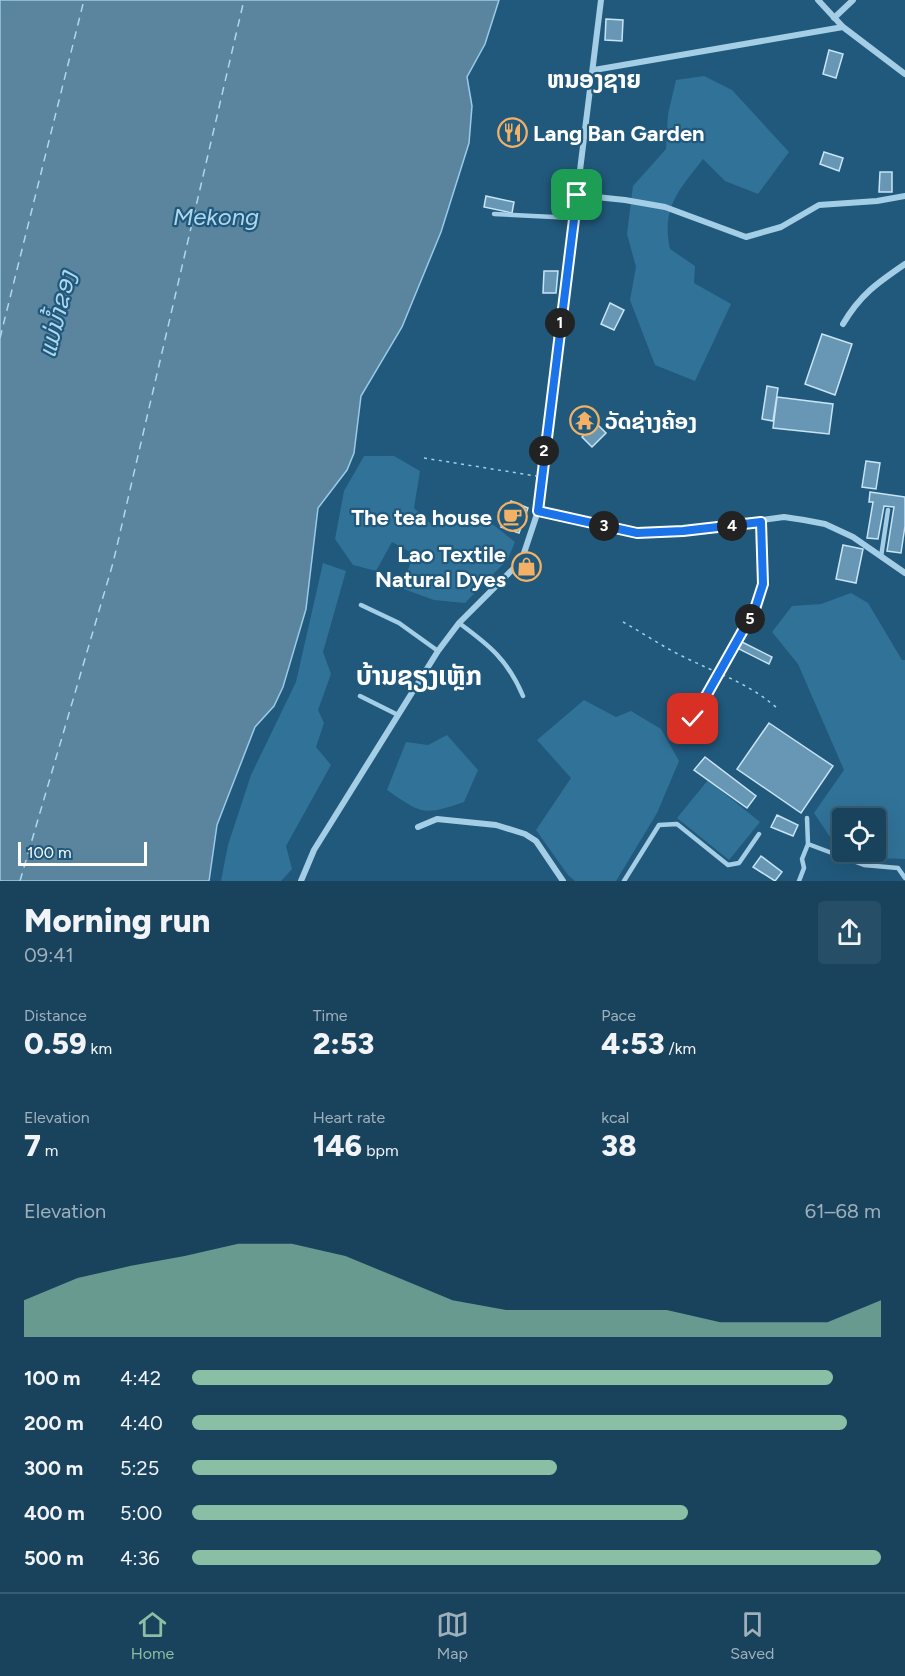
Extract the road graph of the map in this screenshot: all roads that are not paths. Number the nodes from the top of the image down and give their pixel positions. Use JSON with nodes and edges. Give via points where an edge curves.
{"nodes":[{"id":1,"x":601,"y":0,"type":"edge"},
{"id":2,"x":818,"y":0,"type":"edge"},
{"id":3,"x":853,"y":0,"type":"edge"},
{"id":4,"x":834,"y":18,"type":"junction"},
{"id":5,"x":843,"y":27,"type":"junction"},
{"id":6,"x":594,"y":70,"type":"junction"},
{"id":7,"x":905,"y":74,"type":"edge"},
{"id":8,"x":577,"y":195,"type":"junction"},
{"id":9,"x":905,"y":196,"type":"edge"},
{"id":10,"x":494,"y":214,"type":"dead end"},
{"id":11,"x":574,"y":218,"type":"junction"},
{"id":12,"x":905,"y":264,"type":"edge"},
{"id":13,"x":843,"y":324,"type":"dead end"},
{"id":14,"x":888,"y":510,"type":"dead end"},
{"id":15,"x":538,"y":511,"type":"junction"},
{"id":16,"x":881,"y":557,"type":"junction"},
{"id":17,"x":905,"y":573,"type":"edge"},
{"id":18,"x":361,"y":606,"type":"dead end"},
{"id":19,"x":459,"y":623,"type":"junction"},
{"id":20,"x":438,"y":651,"type":"junction"},
{"id":21,"x":360,"y":696,"type":"dead end"},
{"id":22,"x":523,"y":696,"type":"dead end"},
{"id":23,"x":398,"y":715,"type":"junction"},
{"id":24,"x":807,"y":818,"type":"dead end"},
{"id":25,"x":418,"y":826,"type":"dead end"},
{"id":26,"x":759,"y":834,"type":"dead end"},
{"id":27,"x":808,"y":844,"type":"junction"},
{"id":28,"x":905,"y":878,"type":"edge"},
{"id":29,"x":301,"y":881,"type":"edge"},
{"id":30,"x":563,"y":881,"type":"edge"},
{"id":31,"x":624,"y":881,"type":"edge"},
{"id":32,"x":799,"y":881,"type":"edge"}],
"edges":[{"from":1,"to":6,"type":"street"},
{"from":2,"to":4,"type":"street"},
{"from":3,"to":4,"type":"street"},
{"from":4,"to":5,"type":"street"},
{"from":5,"to":6,"type":"street"},
{"from":5,"to":7,"type":"street"},
{"from":6,"to":8,"type":"street"},
{"from":8,"to":9,"type":"street","via":[[665,207],[746,237],[781,227],[819,206]]},
{"from":8,"to":11,"type":"street"},
{"from":10,"to":11,"type":"lane"},
{"from":11,"to":15,"type":"street"},
{"from":12,"to":13,"type":"street","via":[[856,301]]},
{"from":14,"to":16,"type":"lane"},
{"from":15,"to":16,"type":"street","via":[[637,533],[784,517],[825,524],[853,537]]},
{"from":15,"to":19,"type":"street","via":[[516,566]]},
{"from":16,"to":17,"type":"street"},
{"from":18,"to":20,"type":"lane","via":[[399,623]]},
{"from":19,"to":20,"type":"street"},
{"from":19,"to":22,"type":"lane","via":[[514,672]]},
{"from":20,"to":23,"type":"street"},
{"from":21,"to":23,"type":"lane"},
{"from":23,"to":29,"type":"street","via":[[314,850]]},
{"from":24,"to":27,"type":"lane"},
{"from":25,"to":30,"type":"street","via":[[437,819],[496,825],[525,834],[536,841]]},
{"from":26,"to":31,"type":"lane","via":[[739,863],[728,865],[677,824],[659,825]]},
{"from":27,"to":28,"type":"lane","via":[[864,865],[898,868]]},
{"from":27,"to":32,"type":"lane"}]}
